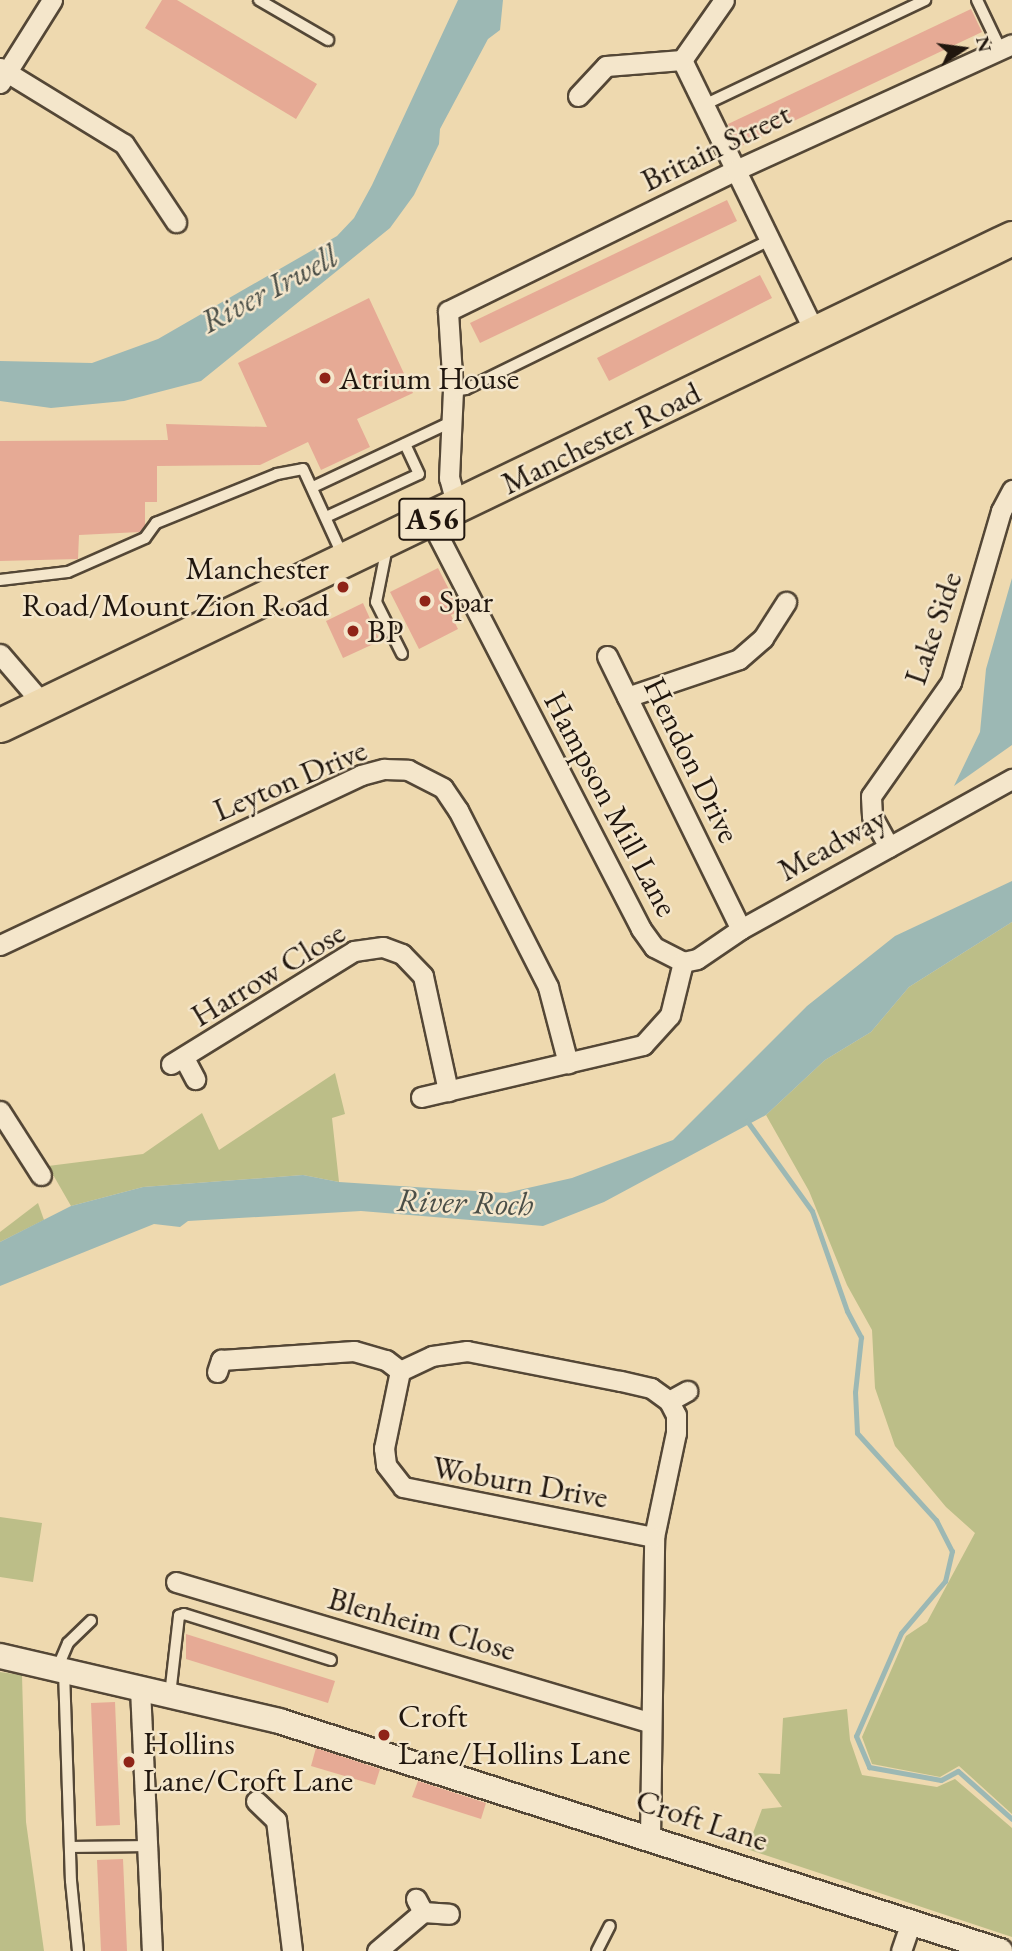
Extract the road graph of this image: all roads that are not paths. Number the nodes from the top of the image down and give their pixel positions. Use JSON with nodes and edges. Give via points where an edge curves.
{"nodes":[{"id":1,"x":52,"y":0,"type":"edge"},
{"id":2,"x":259,"y":0,"type":"edge"},
{"id":3,"x":723,"y":0,"type":"edge"},
{"id":4,"x":925,"y":0,"type":"edge"},
{"id":5,"x":977,"y":0,"type":"edge"},
{"id":6,"x":328,"y":40,"type":"dead end"},
{"id":7,"x":1006,"y":46,"type":"edge"},
{"id":8,"x":682,"y":60,"type":"junction"},
{"id":9,"x":2,"y":74,"type":"edge"},
{"id":10,"x":578,"y":96,"type":"dead end"},
{"id":11,"x":704,"y":105,"type":"junction"},
{"id":12,"x":736,"y":170,"type":"junction"},
{"id":13,"x":176,"y":222,"type":"dead end"},
{"id":14,"x":1012,"y":239,"type":"edge"},
{"id":15,"x":770,"y":240,"type":"junction"},
{"id":16,"x":448,"y":311,"type":"joint"},
{"id":17,"x":816,"y":335,"type":"junction"},
{"id":18,"x":453,"y":391,"type":"junction"},
{"id":19,"x":451,"y":422,"type":"junction"},
{"id":20,"x":405,"y":444,"type":"junction"},
{"id":21,"x":313,"y":487,"type":"junction"},
{"id":22,"x":1012,"y":490,"type":"edge"},
{"id":23,"x":444,"y":514,"type":"junction"},
{"id":24,"x":326,"y":517,"type":"junction"},
{"id":25,"x":389,"y":540,"type":"junction"},
{"id":26,"x":345,"y":561,"type":"junction"},
{"id":27,"x":0,"y":580,"type":"edge"},
{"id":28,"x":786,"y":602,"type":"dead end"},
{"id":29,"x":0,"y":654,"type":"edge"},
{"id":30,"x":402,"y":654,"type":"dead end"},
{"id":31,"x":607,"y":656,"type":"dead end"},
{"id":32,"x":627,"y":696,"type":"junction"},
{"id":33,"x":43,"y":704,"type":"junction"},
{"id":34,"x":0,"y":725,"type":"edge"},
{"id":35,"x":1012,"y":779,"type":"edge"},
{"id":36,"x":888,"y":847,"type":"junction"},
{"id":37,"x":741,"y":929,"type":"junction"},
{"id":38,"x":0,"y":946,"type":"edge"},
{"id":39,"x":683,"y":962,"type":"junction"},
{"id":40,"x":568,"y":1063,"type":"junction"},
{"id":41,"x":195,"y":1079,"type":"dead end"},
{"id":42,"x":448,"y":1091,"type":"junction"},
{"id":43,"x":421,"y":1097,"type":"dead end"},
{"id":44,"x":4,"y":1124,"type":"edge"},
{"id":45,"x":41,"y":1175,"type":"dead end"},
{"id":46,"x":400,"y":1371,"type":"junction"},
{"id":47,"x":217,"y":1372,"type":"dead end"},
{"id":48,"x":687,"y":1391,"type":"dead end"},
{"id":49,"x":669,"y":1401,"type":"junction"},
{"id":50,"x":654,"y":1536,"type":"junction"},
{"id":51,"x":176,"y":1583,"type":"dead end"},
{"id":52,"x":91,"y":1621,"type":"dead end"},
{"id":53,"x":0,"y":1656,"type":"edge"},
{"id":54,"x":331,"y":1660,"type":"dead end"},
{"id":55,"x":61,"y":1670,"type":"junction"},
{"id":56,"x":140,"y":1688,"type":"junction"},
{"id":57,"x":170,"y":1695,"type":"junction"},
{"id":58,"x":651,"y":1723,"type":"junction"},
{"id":59,"x":256,"y":1801,"type":"dead end"},
{"id":60,"x":650,"y":1838,"type":"junction"},
{"id":61,"x":147,"y":1846,"type":"junction"},
{"id":62,"x":73,"y":1847,"type":"junction"},
{"id":63,"x":449,"y":1914,"type":"dead end"},
{"id":64,"x":911,"y":1922,"type":"junction"},
{"id":65,"x":610,"y":1926,"type":"dead end"},
{"id":66,"x":78,"y":1951,"type":"edge"},
{"id":67,"x":152,"y":1951,"type":"edge"},
{"id":68,"x":292,"y":1951,"type":"edge"},
{"id":69,"x":377,"y":1951,"type":"edge"},
{"id":70,"x":597,"y":1951,"type":"edge"},
{"id":71,"x":901,"y":1951,"type":"edge"},
{"id":72,"x":1000,"y":1951,"type":"edge"}],
"edges":[{"from":1,"to":9,"type":"street"},
{"from":2,"to":6,"type":"lane"},
{"from":3,"to":8,"type":"street"},
{"from":4,"to":11,"type":"lane"},
{"from":5,"to":7,"type":"lane"},
{"from":7,"to":12,"type":"street","name":"Britain Street"},
{"from":8,"to":10,"type":"street","via":[[606,66]]},
{"from":8,"to":11,"type":"street"},
{"from":9,"to":13,"type":"street","via":[[124,144]]},
{"from":11,"to":12,"type":"street"},
{"from":12,"to":15,"type":"street"},
{"from":12,"to":16,"type":"street","name":"Britain Street"},
{"from":14,"to":17,"type":"highway","name":"Manchester Road","number":"A56"},
{"from":15,"to":17,"type":"street"},
{"from":15,"to":18,"type":"lane","via":[[466,390]]},
{"from":16,"to":18,"type":"street","name":"Hampson Mill Lane"},
{"from":17,"to":23,"type":"highway","name":"Manchester Road","number":"A56"},
{"from":18,"to":19,"type":"street","name":"Hampson Mill Lane"},
{"from":19,"to":20,"type":"lane"},
{"from":19,"to":23,"type":"street","name":"Hampson Mill Lane"},
{"from":20,"to":21,"type":"lane"},
{"from":20,"to":24,"type":"lane","via":[[419,474]]},
{"from":21,"to":24,"type":"lane"},
{"from":21,"to":27,"type":"lane","via":[[303,469],[277,474],[156,523],[145,538],[68,572]]},
{"from":22,"to":36,"type":"street","name":"Lake Side","via":[[1001,511],[951,682],[871,796],[872,816]]},
{"from":23,"to":25,"type":"highway","name":"Manchester Road","number":"A56"},
{"from":23,"to":39,"type":"street","name":"Hampson Mill Lane","via":[[641,929],[654,947]]},
{"from":24,"to":26,"type":"lane"},
{"from":25,"to":26,"type":"highway","name":"Manchester Road","number":"A56"},
{"from":25,"to":30,"type":"lane","via":[[376,602]]},
{"from":26,"to":33,"type":"highway","name":"Manchester Road","number":"A56"},
{"from":28,"to":32,"type":"street","via":[[763,638],[739,659]]},
{"from":29,"to":33,"type":"street"},
{"from":31,"to":32,"type":"street","name":"Hendon Drive"},
{"from":32,"to":37,"type":"street","name":"Hendon Drive"},
{"from":33,"to":34,"type":"highway","name":"Manchester Road","number":"A56"},
{"from":35,"to":36,"type":"street","name":"Meadway"},
{"from":36,"to":37,"type":"street","name":"Meadway"},
{"from":37,"to":39,"type":"street","name":"Meadway","via":[[708,953]]},
{"from":38,"to":40,"type":"street","name":"Leyton Drive","via":[[361,775],[384,769],[408,770],[443,788],[458,810],[548,988]]},
{"from":39,"to":40,"type":"street","via":[[670,1015],[651,1040],[633,1050]]},
{"from":40,"to":42,"type":"street"},
{"from":41,"to":42,"type":"street","name":"Harrow Close","via":[[178,1061],[354,951],[383,947],[402,954],[423,976]]},
{"from":42,"to":43,"type":"street"},
{"from":44,"to":45,"type":"street"},
{"from":46,"to":47,"type":"street","via":[[386,1360],[354,1350],[221,1360]]},
{"from":46,"to":49,"type":"street","via":[[432,1356],[467,1351],[651,1388]]},
{"from":46,"to":50,"type":"street","name":"Woburn Drive","via":[[384,1448],[386,1465],[403,1487]]},
{"from":48,"to":49,"type":"street"},
{"from":49,"to":50,"type":"street","via":[[676,1415],[676,1433]]},
{"from":50,"to":58,"type":"street"},
{"from":51,"to":58,"type":"street","name":"Blenheim Close"},
{"from":52,"to":55,"type":"lane","via":[[68,1643]]},
{"from":53,"to":55,"type":"street","name":"Croft Lane"},
{"from":54,"to":57,"type":"lane","via":[[179,1616]]},
{"from":55,"to":56,"type":"street","name":"Croft Lane"},
{"from":55,"to":62,"type":"lane"},
{"from":56,"to":57,"type":"street","name":"Croft Lane"},
{"from":56,"to":61,"type":"street"},
{"from":57,"to":60,"type":"street","name":"Croft Lane","via":[[279,1721]]},
{"from":58,"to":60,"type":"street"},
{"from":59,"to":68,"type":"street","via":[[276,1820]]},
{"from":60,"to":64,"type":"street","name":"Croft Lane"},
{"from":61,"to":62,"type":"lane"},
{"from":61,"to":67,"type":"street"},
{"from":62,"to":66,"type":"lane","via":[[71,1881]]},
{"from":63,"to":69,"type":"street","via":[[419,1906]]},
{"from":64,"to":71,"type":"street"},
{"from":64,"to":72,"type":"street","name":"Croft Lane"},
{"from":65,"to":70,"type":"lane"}]}
